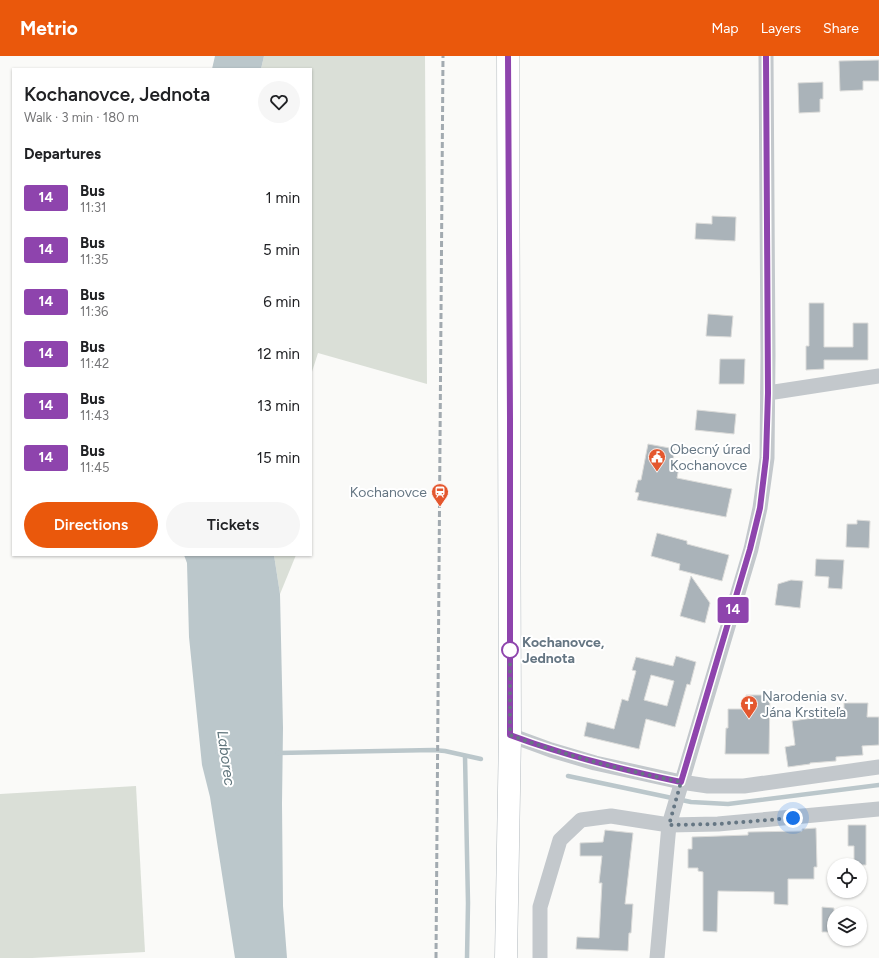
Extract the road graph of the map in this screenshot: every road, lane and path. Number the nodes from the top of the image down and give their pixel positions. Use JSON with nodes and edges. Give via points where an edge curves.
{"nodes":[{"id":1,"x":508,"y":56,"type":"edge"},
{"id":2,"x":766,"y":56,"type":"edge"},
{"id":3,"x":879,"y":376,"type":"edge"},
{"id":4,"x":768,"y":393,"type":"junction"},
{"id":5,"x":510,"y":735,"type":"junction"},
{"id":6,"x":879,"y":767,"type":"edge"},
{"id":7,"x":680,"y":787,"type":"junction"},
{"id":8,"x":879,"y":809,"type":"edge"},
{"id":9,"x":669,"y":825,"type":"junction"},
{"id":10,"x":506,"y":958,"type":"edge"},
{"id":11,"x":540,"y":958,"type":"edge"},
{"id":12,"x":657,"y":958,"type":"edge"}],
"edges":[{"from":1,"to":5,"type":"main road"},
{"from":2,"to":4,"type":"street"},
{"from":3,"to":4,"type":"street"},
{"from":4,"to":7,"type":"street","via":[[766,458],[760,508],[740,586]]},
{"from":5,"to":7,"type":"street","via":[[551,750]]},
{"from":5,"to":10,"type":"main road"},
{"from":6,"to":7,"type":"street","via":[[744,786]]},
{"from":7,"to":9,"type":"street"},
{"from":8,"to":9,"type":"street","via":[[718,824]]},
{"from":9,"to":11,"type":"street","via":[[611,816],[581,820],[560,840],[540,907]]},
{"from":9,"to":12,"type":"street"}]}
